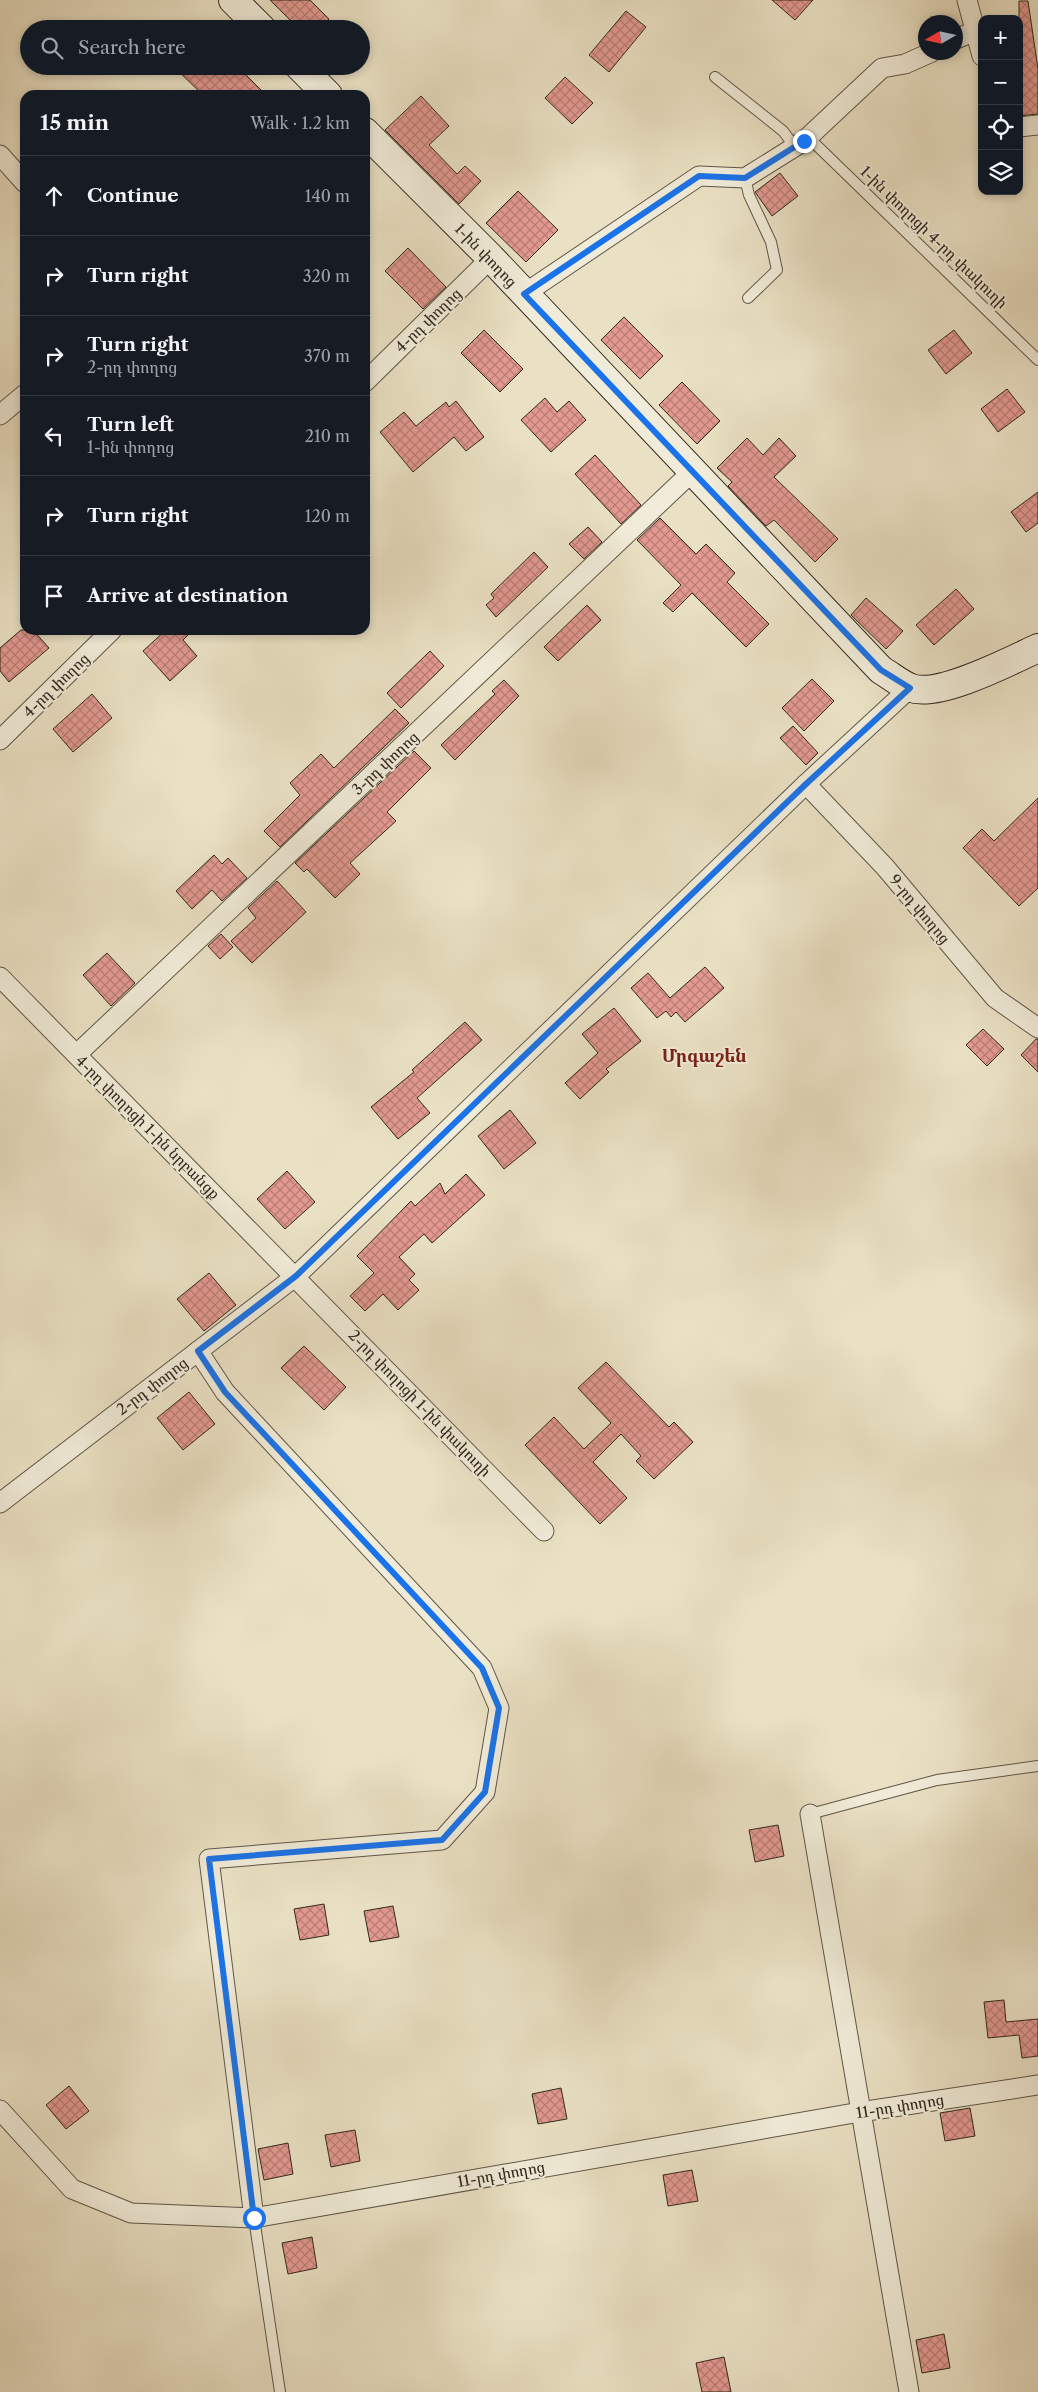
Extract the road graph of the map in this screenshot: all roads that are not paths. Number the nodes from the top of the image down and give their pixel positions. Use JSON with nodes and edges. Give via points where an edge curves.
{"nodes":[{"id":1,"x":233,"y":0,"type":"edge"},
{"id":2,"x":967,"y":0,"type":"edge"},
{"id":3,"x":253,"y":20,"type":"edge"},
{"id":4,"x":975,"y":31,"type":"junction"},
{"id":5,"x":963,"y":36,"type":"edge"},
{"id":6,"x":978,"y":42,"type":"edge"},
{"id":7,"x":918,"y":60,"type":"edge"},
{"id":8,"x":308,"y":75,"type":"edge"},
{"id":9,"x":715,"y":77,"type":"dead end"},
{"id":10,"x":323,"y":90,"type":"edge"},
{"id":11,"x":1038,"y":125,"type":"edge"},
{"id":12,"x":1023,"y":127,"type":"edge"},
{"id":13,"x":370,"y":137,"type":"edge"},
{"id":14,"x":802,"y":142,"type":"junction"},
{"id":15,"x":0,"y":155,"type":"edge"},
{"id":16,"x":20,"y":177,"type":"edge"},
{"id":17,"x":745,"y":178,"type":"junction"},
{"id":18,"x":491,"y":258,"type":"junction"},
{"id":19,"x":524,"y":294,"type":"junction"},
{"id":20,"x":748,"y":298,"type":"dead end"},
{"id":21,"x":1038,"y":360,"type":"edge"},
{"id":22,"x":370,"y":377,"type":"edge"},
{"id":23,"x":20,"y":398,"type":"edge"},
{"id":24,"x":0,"y":415,"type":"edge"},
{"id":25,"x":693,"y":470,"type":"junction"},
{"id":26,"x":107,"y":635,"type":"edge"},
{"id":27,"x":1038,"y":648,"type":"edge"},
{"id":28,"x":910,"y":688,"type":"junction"},
{"id":29,"x":0,"y":740,"type":"edge"},
{"id":30,"x":806,"y":784,"type":"junction"},
{"id":31,"x":0,"y":977,"type":"edge"},
{"id":32,"x":1038,"y":1028,"type":"edge"},
{"id":33,"x":77,"y":1054,"type":"junction"},
{"id":34,"x":296,"y":1276,"type":"junction"},
{"id":35,"x":198,"y":1351,"type":"junction"},
{"id":36,"x":0,"y":1503,"type":"edge"},
{"id":37,"x":544,"y":1531,"type":"dead end"},
{"id":38,"x":1038,"y":1766,"type":"edge"},
{"id":39,"x":810,"y":1814,"type":"joint"},
{"id":40,"x":1038,"y":2085,"type":"edge"},
{"id":41,"x":0,"y":2110,"type":"edge"},
{"id":42,"x":860,"y":2112,"type":"junction"},
{"id":43,"x":254,"y":2218,"type":"junction"},
{"id":44,"x":280,"y":2392,"type":"edge"},
{"id":45,"x":909,"y":2392,"type":"edge"}],
"edges":[{"from":1,"to":3,"type":"main road"},
{"from":2,"to":4,"type":"street"},
{"from":4,"to":5,"type":"street"},
{"from":4,"to":6,"type":"street"},
{"from":7,"to":14,"type":"street","via":[[882,68]]},
{"from":8,"to":10,"type":"main road"},
{"from":9,"to":14,"type":"lane","name":"1-ին փողոցի 4-րդ փակուղի","via":[[783,131]]},
{"from":11,"to":12,"type":"street"},
{"from":13,"to":18,"type":"main road","name":"1-ին փողոց"},
{"from":14,"to":17,"type":"street"},
{"from":14,"to":21,"type":"lane","name":"1-ին փողոցի 4-րդ փակուղի"},
{"from":15,"to":16,"type":"street"},
{"from":17,"to":19,"type":"street","via":[[699,176]]},
{"from":17,"to":20,"type":"lane","via":[[749,195],[771,242],[777,270]]},
{"from":18,"to":19,"type":"main road","name":"1-ին փողոց"},
{"from":18,"to":22,"type":"street","name":"4-րդ փողոց"},
{"from":19,"to":25,"type":"main road","name":"1-ին փողոց"},
{"from":23,"to":24,"type":"street"},
{"from":25,"to":28,"type":"main road","name":"1-ին փողոց","via":[[881,670]]},
{"from":25,"to":33,"type":"street","name":"3-րդ փողոց"},
{"from":26,"to":29,"type":"street","name":"4-րդ փողոց"},
{"from":27,"to":28,"type":"main road","via":[[950,686],[922,690]]},
{"from":28,"to":30,"type":"street","name":"2-րդ փողոց"},
{"from":30,"to":32,"type":"street","name":"9-րդ փողոց","via":[[885,867],[995,998]]},
{"from":30,"to":34,"type":"street","name":"2-րդ փողոց"},
{"from":31,"to":33,"type":"street","name":"4-րդ փողոցի 1-ին նրբանցք"},
{"from":33,"to":34,"type":"street","name":"4-րդ փողոցի 1-ին նրբանցք"},
{"from":34,"to":35,"type":"street","name":"2-րդ փողոց"},
{"from":34,"to":37,"type":"street","name":"2-րդ փողոցի 1-ին փակուղի"},
{"from":35,"to":36,"type":"street","name":"2-րդ փողոց"},
{"from":35,"to":43,"type":"street","via":[[225,1392],[482,1668],[499,1708],[485,1792],[442,1840],[209,1859]]},
{"from":38,"to":39,"type":"lane","via":[[937,1780]]},
{"from":39,"to":42,"type":"street"},
{"from":40,"to":42,"type":"street","name":"11-րդ փողոց"},
{"from":41,"to":43,"type":"street","name":"11-րդ փողոց","via":[[72,2189],[131,2212]]},
{"from":42,"to":43,"type":"street","name":"11-րդ փողոց"},
{"from":42,"to":45,"type":"street"},
{"from":43,"to":44,"type":"lane"}]}
